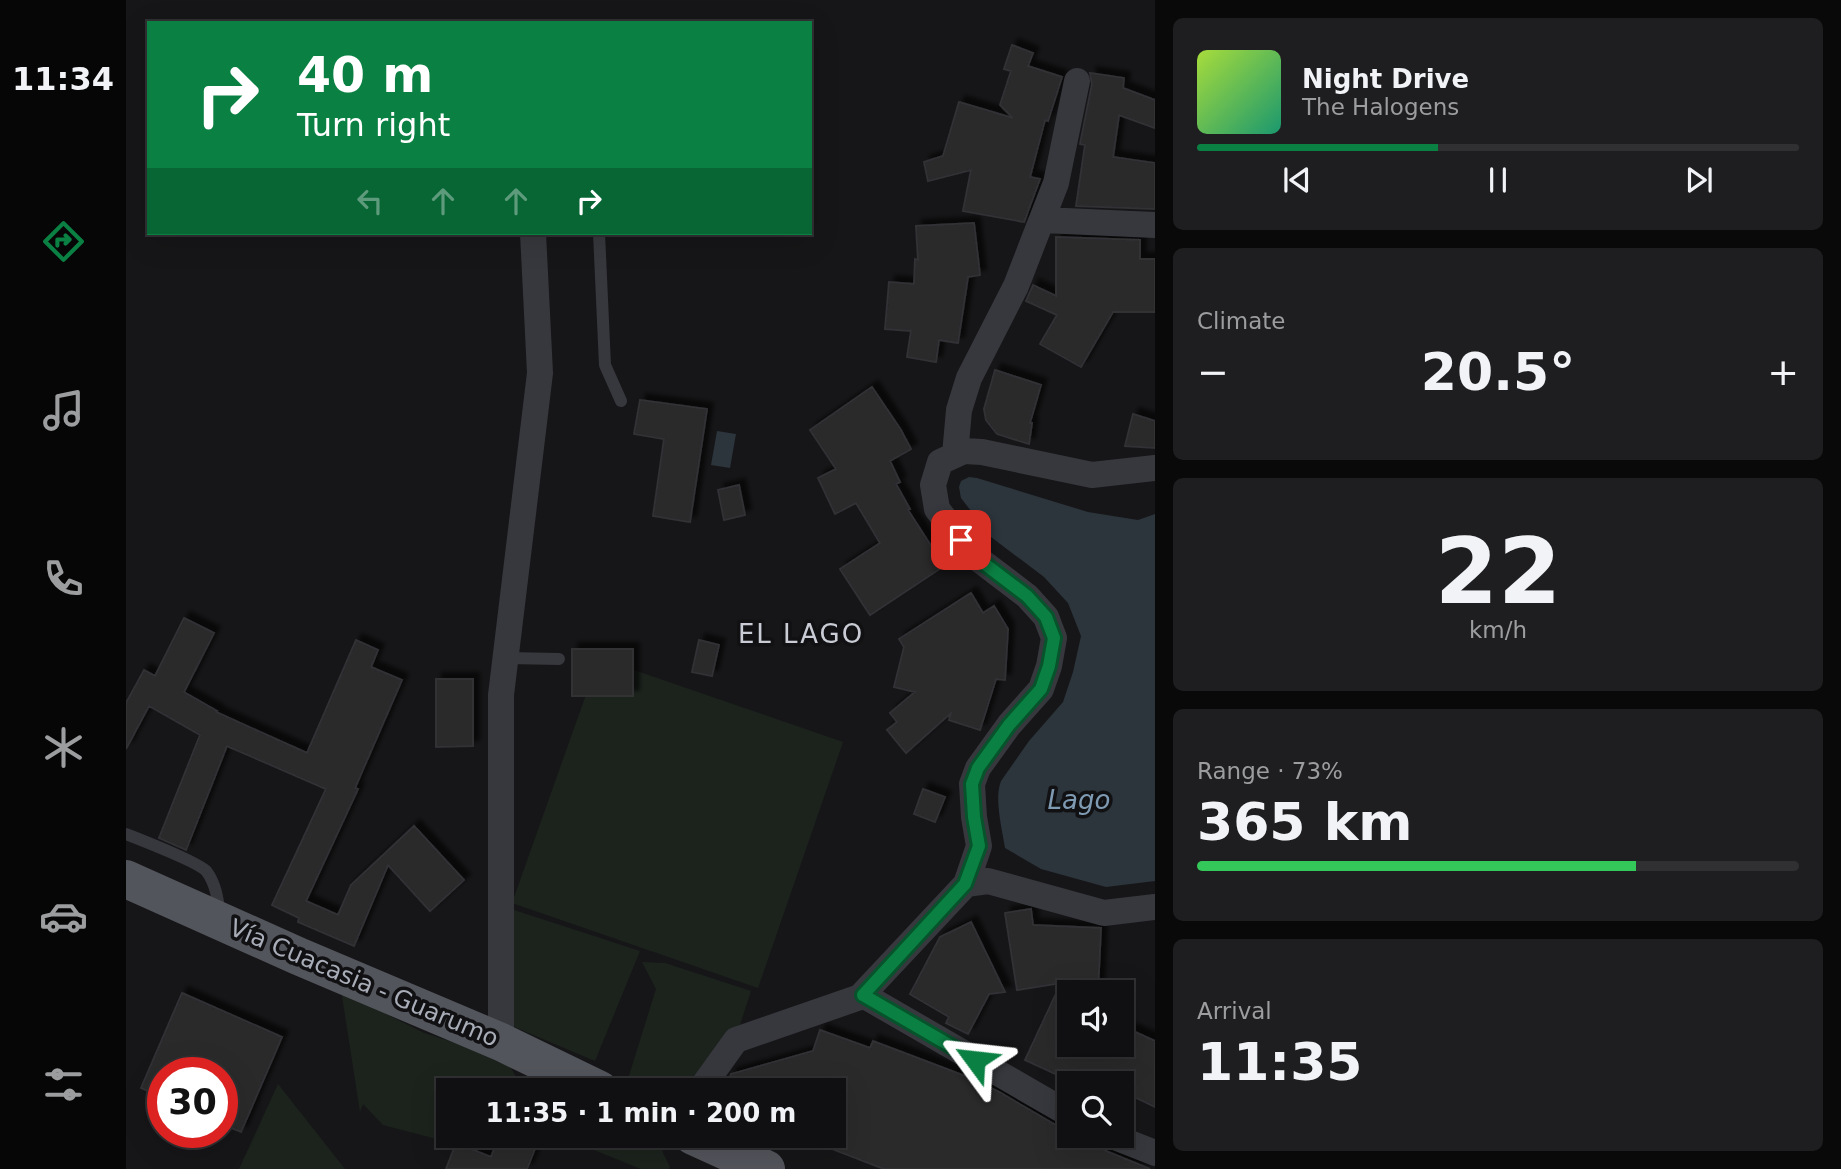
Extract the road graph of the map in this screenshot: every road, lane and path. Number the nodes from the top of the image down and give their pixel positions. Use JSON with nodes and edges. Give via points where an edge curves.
{"nodes":[{"id":1,"x":1077,"y":80,"type":"dead end"},
{"id":2,"x":1043,"y":219,"type":"junction"},
{"id":3,"x":1155,"y":225,"type":"edge"},
{"id":4,"x":533,"y":235,"type":"edge"},
{"id":5,"x":599,"y":235,"type":"edge"},
{"id":6,"x":621,"y":401,"type":"dead end"},
{"id":7,"x":955,"y":455,"type":"junction"},
{"id":8,"x":1155,"y":468,"type":"edge"},
{"id":9,"x":505,"y":658,"type":"junction"},
{"id":10,"x":559,"y":659,"type":"dead end"},
{"id":11,"x":126,"y":834,"type":"edge"},
{"id":12,"x":126,"y":879,"type":"edge"},
{"id":13,"x":965,"y":884,"type":"junction"},
{"id":14,"x":1155,"y":907,"type":"edge"},
{"id":15,"x":222,"y":922,"type":"junction"},
{"id":16,"x":863,"y":995,"type":"junction"},
{"id":17,"x":501,"y":1042,"type":"junction"},
{"id":18,"x":575,"y":1078,"type":"edge"},
{"id":19,"x":709,"y":1078,"type":"edge"},
{"id":20,"x":1057,"y":1107,"type":"edge"},
{"id":21,"x":1134,"y":1145,"type":"edge"},
{"id":22,"x":712,"y":1150,"type":"edge"},
{"id":23,"x":1155,"y":1153,"type":"edge"},
{"id":24,"x":766,"y":1169,"type":"edge"}],
"edges":[{"from":1,"to":2,"type":"street","via":[[1056,183]]},
{"from":2,"to":3,"type":"street"},
{"from":2,"to":7,"type":"street","via":[[1016,286],[969,378],[959,410]]},
{"from":4,"to":9,"type":"street","via":[[540,373]]},
{"from":5,"to":6,"type":"lane","via":[[605,365]]},
{"from":7,"to":8,"type":"street","via":[[982,452],[1092,475]]},
{"from":7,"to":13,"type":"street","via":[[940,462],[933,485],[937,509],[973,555],[1027,596],[1046,617],[1054,638],[1041,689],[1009,725],[972,784],[979,846]]},
{"from":9,"to":10,"type":"lane"},
{"from":9,"to":17,"type":"street","via":[[501,695]]},
{"from":11,"to":15,"type":"lane","via":[[207,870]]},
{"from":12,"to":15,"type":"main road","name":"Vía Cuacasia - Guarumo"},
{"from":13,"to":14,"type":"street","via":[[988,881],[1104,913]]},
{"from":13,"to":16,"type":"street"},
{"from":15,"to":17,"type":"main road","name":"Vía Cuacasia - Guarumo"},
{"from":16,"to":19,"type":"street","via":[[736,1040]]},
{"from":16,"to":20,"type":"street"},
{"from":17,"to":18,"type":"main road","name":"Vía Cuacasia - Guarumo"},
{"from":21,"to":23,"type":"street"},
{"from":22,"to":24,"type":"main road"}]}
